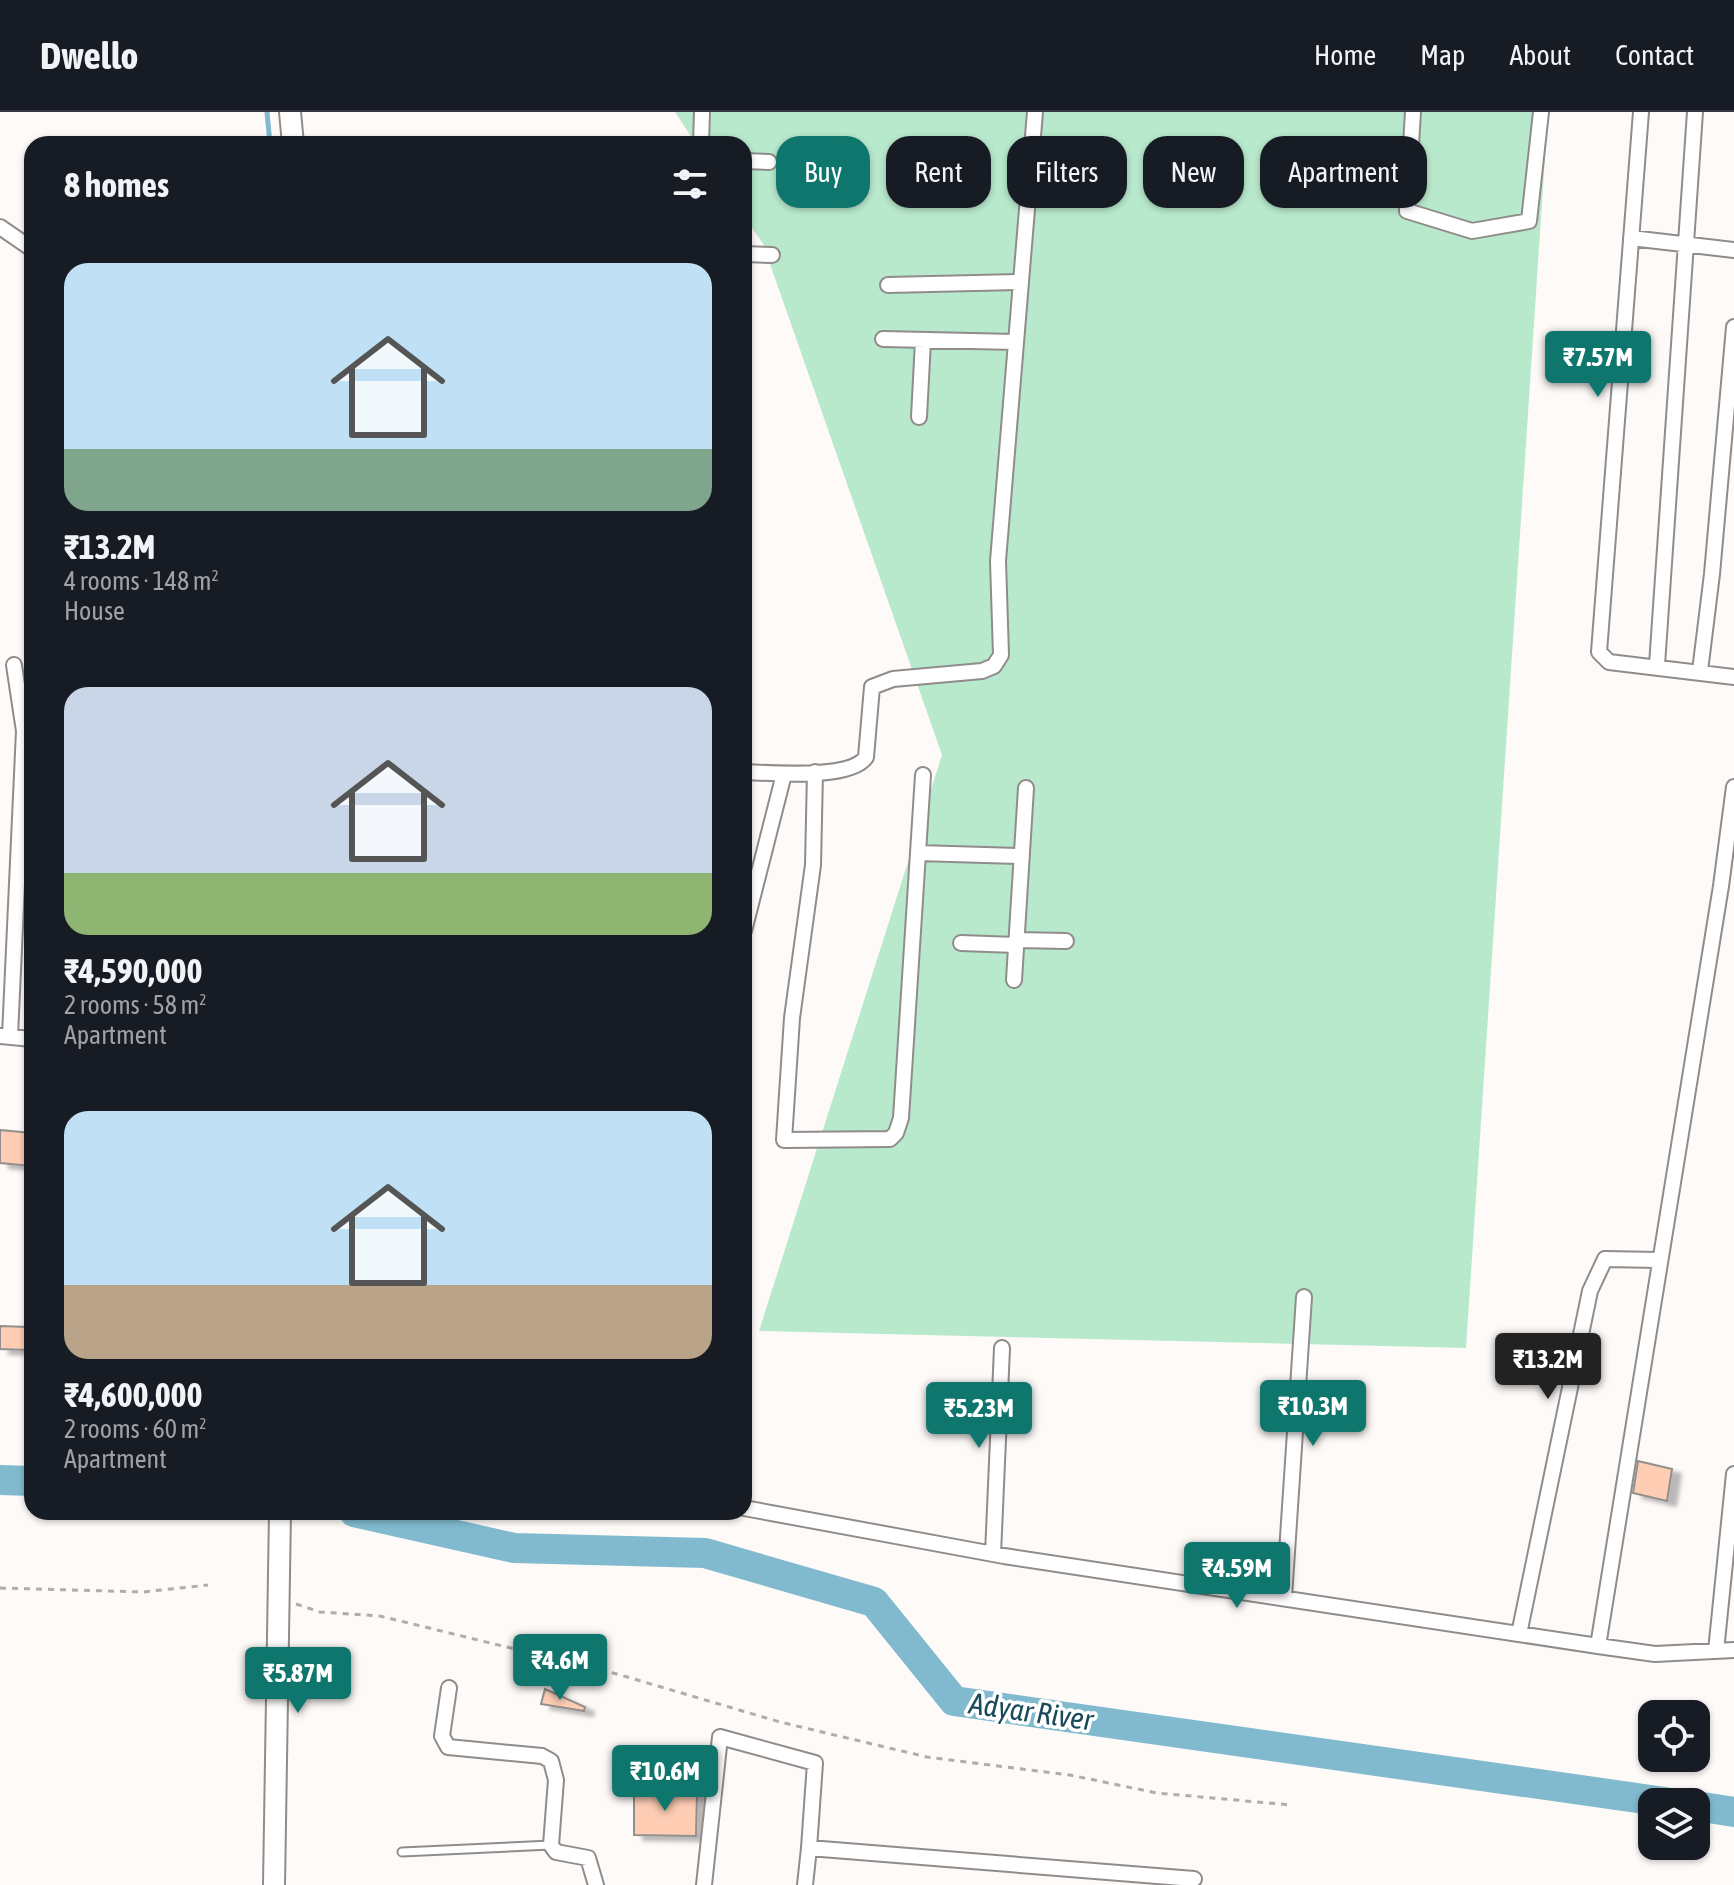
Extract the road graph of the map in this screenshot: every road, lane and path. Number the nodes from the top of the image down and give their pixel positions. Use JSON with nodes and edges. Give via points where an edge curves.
{"nodes":[{"id":1,"x":290,"y":112,"type":"edge"},
{"id":2,"x":702,"y":112,"type":"edge"},
{"id":3,"x":1035,"y":112,"type":"edge"},
{"id":4,"x":1413,"y":112,"type":"edge"},
{"id":5,"x":1541,"y":112,"type":"edge"},
{"id":6,"x":1641,"y":112,"type":"edge"},
{"id":7,"x":1695,"y":112,"type":"edge"},
{"id":8,"x":292,"y":136,"type":"edge"},
{"id":9,"x":701,"y":136,"type":"edge"},
{"id":10,"x":752,"y":161,"type":"edge"},
{"id":11,"x":769,"y":162,"type":"dead end"},
{"id":12,"x":0,"y":227,"type":"edge"},
{"id":13,"x":1631,"y":238,"type":"junction"},
{"id":14,"x":1686,"y":243,"type":"junction"},
{"id":15,"x":24,"y":244,"type":"edge"},
{"id":16,"x":1734,"y":250,"type":"edge"},
{"id":17,"x":752,"y":254,"type":"edge"},
{"id":18,"x":772,"y":255,"type":"dead end"},
{"id":19,"x":1020,"y":282,"type":"junction"},
{"id":20,"x":888,"y":285,"type":"dead end"},
{"id":21,"x":1734,"y":327,"type":"edge"},
{"id":22,"x":883,"y":339,"type":"dead end"},
{"id":23,"x":923,"y":341,"type":"junction"},
{"id":24,"x":1015,"y":342,"type":"junction"},
{"id":25,"x":919,"y":417,"type":"dead end"},
{"id":26,"x":14,"y":665,"type":"dead end"},
{"id":27,"x":1657,"y":665,"type":"junction"},
{"id":28,"x":1700,"y":671,"type":"junction"},
{"id":29,"x":1734,"y":677,"type":"edge"},
{"id":30,"x":752,"y":772,"type":"edge"},
{"id":31,"x":815,"y":772,"type":"junction"},
{"id":32,"x":784,"y":774,"type":"junction"},
{"id":33,"x":923,"y":775,"type":"dead end"},
{"id":34,"x":1734,"y":787,"type":"edge"},
{"id":35,"x":1026,"y":788,"type":"dead end"},
{"id":36,"x":918,"y":853,"type":"junction"},
{"id":37,"x":1022,"y":856,"type":"junction"},
{"id":38,"x":1728,"y":888,"type":"edge"},
{"id":39,"x":752,"y":900,"type":"edge"},
{"id":40,"x":1066,"y":941,"type":"dead end"},
{"id":41,"x":961,"y":943,"type":"dead end"},
{"id":42,"x":1016,"y":943,"type":"junction"},
{"id":43,"x":1014,"y":980,"type":"dead end"},
{"id":44,"x":5,"y":1036,"type":"edge"},
{"id":45,"x":1659,"y":1260,"type":"junction"},
{"id":46,"x":1304,"y":1297,"type":"dead end"},
{"id":47,"x":1002,"y":1348,"type":"dead end"},
{"id":48,"x":1734,"y":1474,"type":"edge"},
{"id":49,"x":752,"y":1509,"type":"edge"},
{"id":50,"x":280,"y":1520,"type":"edge"},
{"id":51,"x":993,"y":1554,"type":"junction"},
{"id":52,"x":208,"y":1585,"type":"dead end"},
{"id":53,"x":0,"y":1588,"type":"edge"},
{"id":54,"x":1284,"y":1597,"type":"junction"},
{"id":55,"x":278,"y":1598,"type":"junction"},
{"id":56,"x":1519,"y":1634,"type":"junction"},
{"id":57,"x":1598,"y":1646,"type":"junction"},
{"id":58,"x":1734,"y":1650,"type":"edge"},
{"id":59,"x":1716,"y":1651,"type":"junction"},
{"id":60,"x":449,"y":1688,"type":"dead end"},
{"id":61,"x":1291,"y":1805,"type":"dead end"},
{"id":62,"x":551,"y":1845,"type":"junction"},
{"id":63,"x":809,"y":1848,"type":"junction"},
{"id":64,"x":402,"y":1852,"type":"dead end"},
{"id":65,"x":1194,"y":1879,"type":"dead end"},
{"id":66,"x":274,"y":1885,"type":"edge"},
{"id":67,"x":596,"y":1885,"type":"edge"},
{"id":68,"x":704,"y":1885,"type":"edge"},
{"id":69,"x":805,"y":1885,"type":"edge"}],
"edges":[{"from":1,"to":8,"type":"main road"},
{"from":2,"to":9,"type":"street"},
{"from":3,"to":19,"type":"street"},
{"from":4,"to":5,"type":"street","via":[[1407,211],[1472,231],[1529,221]]},
{"from":6,"to":13,"type":"street"},
{"from":7,"to":14,"type":"street"},
{"from":10,"to":11,"type":"street"},
{"from":12,"to":15,"type":"street"},
{"from":13,"to":14,"type":"street"},
{"from":13,"to":27,"type":"street","via":[[1598,643],[1602,658],[1609,662]]},
{"from":14,"to":16,"type":"street"},
{"from":14,"to":27,"type":"street"},
{"from":17,"to":18,"type":"street"},
{"from":19,"to":20,"type":"street"},
{"from":19,"to":24,"type":"street"},
{"from":21,"to":28,"type":"street"},
{"from":22,"to":23,"type":"street"},
{"from":23,"to":24,"type":"street"},
{"from":23,"to":25,"type":"street"},
{"from":24,"to":31,"type":"street","via":[[998,561],[1001,655],[982,671],[893,679],[872,687],[861,765]]},
{"from":26,"to":44,"type":"street","via":[[24,731]]},
{"from":27,"to":28,"type":"street"},
{"from":28,"to":29,"type":"street"},
{"from":30,"to":32,"type":"street"},
{"from":31,"to":32,"type":"street"},
{"from":31,"to":36,"type":"street","via":[[813,865],[792,1018],[784,1140],[890,1139],[896,1133]]},
{"from":32,"to":39,"type":"street"},
{"from":33,"to":36,"type":"street"},
{"from":34,"to":38,"type":"street"},
{"from":35,"to":37,"type":"street"},
{"from":36,"to":37,"type":"street"},
{"from":37,"to":42,"type":"street"},
{"from":38,"to":45,"type":"street"},
{"from":40,"to":42,"type":"street"},
{"from":41,"to":42,"type":"street"},
{"from":42,"to":43,"type":"street"},
{"from":45,"to":56,"type":"street","via":[[1615,1257],[1599,1266]]},
{"from":45,"to":57,"type":"street"},
{"from":46,"to":54,"type":"street"},
{"from":47,"to":51,"type":"street"},
{"from":48,"to":59,"type":"street"},
{"from":49,"to":51,"type":"street"},
{"from":50,"to":55,"type":"main road"},
{"from":51,"to":54,"type":"street"},
{"from":52,"to":53,"type":"path","via":[[143,1592]]},
{"from":54,"to":56,"type":"street"},
{"from":55,"to":61,"type":"path","via":[[320,1612],[380,1616],[617,1674],[780,1722],[927,1757],[1070,1775],[1157,1793]]},
{"from":55,"to":66,"type":"main road"},
{"from":56,"to":57,"type":"street"},
{"from":57,"to":59,"type":"street","via":[[1655,1654]]},
{"from":58,"to":59,"type":"street"},
{"from":60,"to":62,"type":"street","via":[[442,1736],[448,1747],[551,1761],[556,1780]]},
{"from":62,"to":64,"type":"lane"},
{"from":62,"to":67,"type":"street","via":[[556,1852],[588,1858]]},
{"from":63,"to":65,"type":"street"},
{"from":63,"to":68,"type":"street","via":[[815,1763],[720,1737]]},
{"from":63,"to":69,"type":"street"}]}
